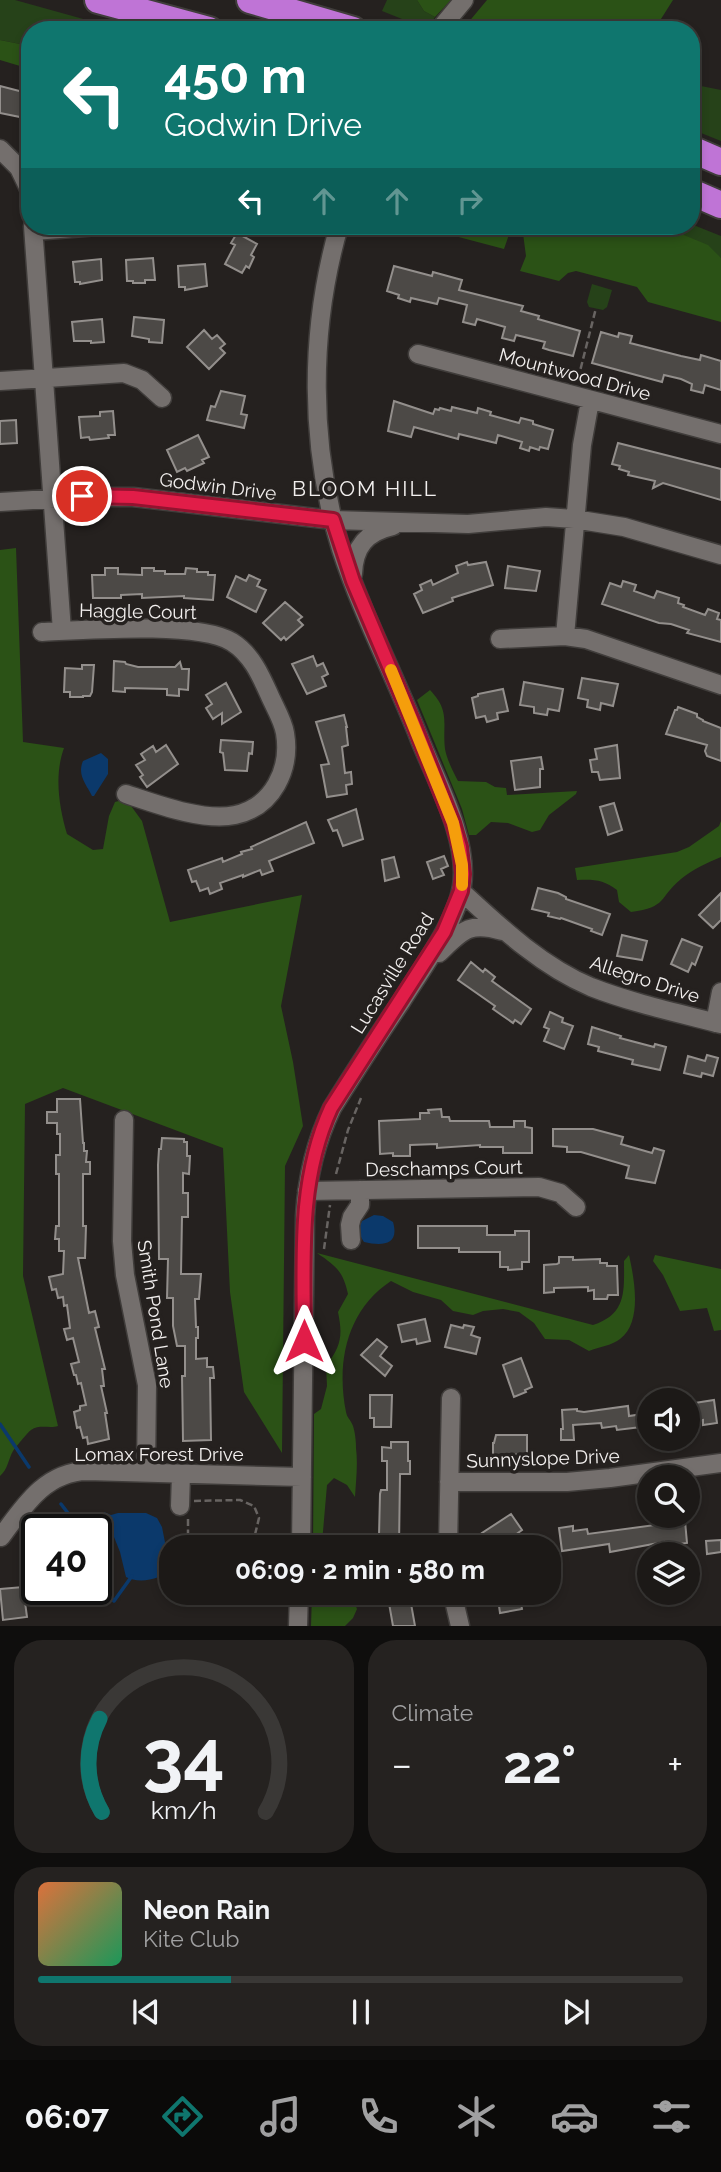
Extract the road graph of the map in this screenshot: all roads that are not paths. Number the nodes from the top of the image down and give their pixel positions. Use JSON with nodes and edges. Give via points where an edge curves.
{"nodes":[{"id":1,"x":98,"y":0,"type":"edge"},
{"id":2,"x":250,"y":0,"type":"edge"},
{"id":3,"x":464,"y":0,"type":"edge"},
{"id":4,"x":176,"y":21,"type":"edge"},
{"id":5,"x":322,"y":21,"type":"edge"},
{"id":6,"x":446,"y":21,"type":"edge"},
{"id":7,"x":0,"y":149,"type":"edge"},
{"id":8,"x":700,"y":153,"type":"edge"},
{"id":9,"x":721,"y":162,"type":"edge"},
{"id":10,"x":21,"y":172,"type":"edge"},
{"id":11,"x":700,"y":196,"type":"edge"},
{"id":12,"x":721,"y":205,"type":"edge"},
{"id":13,"x":34,"y":235,"type":"edge"},
{"id":14,"x":337,"y":235,"type":"edge"},
{"id":15,"x":418,"y":354,"type":"dead end"},
{"id":16,"x":45,"y":378,"type":"junction"},
{"id":17,"x":0,"y":381,"type":"edge"},
{"id":18,"x":162,"y":398,"type":"dead end"},
{"id":19,"x":582,"y":398,"type":"junction"},
{"id":20,"x":721,"y":434,"type":"edge"},
{"id":21,"x":54,"y":498,"type":"junction"},
{"id":22,"x":0,"y":502,"type":"edge"},
{"id":23,"x":574,"y":519,"type":"junction"},
{"id":24,"x":333,"y":520,"type":"junction"},
{"id":25,"x":414,"y":522,"type":"junction"},
{"id":26,"x":721,"y":555,"type":"edge"},
{"id":27,"x":353,"y":581,"type":"junction"},
{"id":28,"x":62,"y":631,"type":"junction"},
{"id":29,"x":42,"y":632,"type":"dead end"},
{"id":30,"x":565,"y":636,"type":"junction"},
{"id":31,"x":500,"y":639,"type":"dead end"},
{"id":32,"x":721,"y":685,"type":"edge"},
{"id":33,"x":126,"y":794,"type":"dead end"},
{"id":34,"x":461,"y":891,"type":"junction"},
{"id":35,"x":506,"y":933,"type":"junction"},
{"id":36,"x":424,"y":965,"type":"junction"},
{"id":37,"x":721,"y":992,"type":"edge"},
{"id":38,"x":718,"y":1023,"type":"edge"},
{"id":39,"x":124,"y":1120,"type":"dead end"},
{"id":40,"x":360,"y":1190,"type":"junction"},
{"id":41,"x":307,"y":1191,"type":"junction"},
{"id":42,"x":576,"y":1207,"type":"dead end"},
{"id":43,"x":351,"y":1240,"type":"dead end"},
{"id":44,"x":451,"y":1398,"type":"dead end"},
{"id":45,"x":721,"y":1463,"type":"edge"},
{"id":46,"x":146,"y":1473,"type":"junction"},
{"id":47,"x":181,"y":1474,"type":"junction"},
{"id":48,"x":302,"y":1477,"type":"junction"},
{"id":49,"x":449,"y":1482,"type":"junction"},
{"id":50,"x":186,"y":1510,"type":"road end"},
{"id":51,"x":301,"y":1535,"type":"edge"},
{"id":52,"x":448,"y":1535,"type":"edge"},
{"id":53,"x":1,"y":1536,"type":"edge"},
{"id":54,"x":299,"y":1605,"type":"edge"},
{"id":55,"x":455,"y":1605,"type":"edge"},
{"id":56,"x":298,"y":1626,"type":"edge"},
{"id":57,"x":460,"y":1626,"type":"edge"}],
"edges":[{"from":1,"to":4,"type":"highway"},
{"from":2,"to":5,"type":"highway"},
{"from":3,"to":6,"type":"street"},
{"from":7,"to":10,"type":"street"},
{"from":8,"to":9,"type":"highway"},
{"from":11,"to":12,"type":"highway"},
{"from":13,"to":16,"type":"street"},
{"from":14,"to":24,"type":"street","name":"Lucasville Road","via":[[325,284],[317,376],[317,418]]},
{"from":15,"to":19,"type":"street","name":"Mountwood Drive"},
{"from":16,"to":17,"type":"street"},
{"from":16,"to":18,"type":"street","via":[[124,373],[142,380]]},
{"from":16,"to":21,"type":"street"},
{"from":19,"to":20,"type":"street","name":"Mountwood Drive"},
{"from":19,"to":23,"type":"street"},
{"from":21,"to":22,"type":"street","name":"Godwin Drive"},
{"from":21,"to":24,"type":"street","name":"Godwin Drive","via":[[133,497]]},
{"from":21,"to":28,"type":"street"},
{"from":23,"to":25,"type":"street","name":"Godwin Drive"},
{"from":23,"to":26,"type":"street","name":"Godwin Drive","via":[[624,527]]},
{"from":23,"to":30,"type":"street"},
{"from":24,"to":25,"type":"street","name":"Godwin Drive"},
{"from":24,"to":27,"type":"street","name":"Lucasville Road"},
{"from":25,"to":27,"type":"street","via":[[383,528],[367,538],[354,556]]},
{"from":27,"to":34,"type":"street","name":"Lucasville Road","via":[[453,823],[462,865]]},
{"from":28,"to":29,"type":"street","name":"Haggle Court"},
{"from":28,"to":33,"type":"street","name":"Haggle Court","via":[[194,631],[232,642],[260,673],[285,730],[284,772],[255,807],[231,816],[197,813]]},
{"from":30,"to":31,"type":"street"},
{"from":30,"to":32,"type":"street"},
{"from":34,"to":35,"type":"street","name":"Allegro Drive"},
{"from":34,"to":36,"type":"street","name":"Lucasville Road"},
{"from":35,"to":36,"type":"street","via":[[489,927],[471,928]]},
{"from":35,"to":38,"type":"street","name":"Allegro Drive","via":[[590,986]]},
{"from":36,"to":41,"type":"street","name":"Lucasville Road","via":[[331,1108],[312,1161]]},
{"from":37,"to":38,"type":"street"},
{"from":39,"to":46,"type":"street","name":"Smith Pond Lane","via":[[122,1241],[147,1385]]},
{"from":40,"to":41,"type":"street","name":"Deschamps Court"},
{"from":40,"to":42,"type":"street","name":"Deschamps Court","via":[[539,1187],[560,1193]]},
{"from":40,"to":43,"type":"street","via":[[360,1205],[350,1225]]},
{"from":41,"to":48,"type":"street","name":"Lucasville Road"},
{"from":44,"to":49,"type":"street"},
{"from":45,"to":49,"type":"street","name":"Sunnyslope Drive","via":[[567,1482]]},
{"from":46,"to":47,"type":"street","name":"Lomax Forest Drive"},
{"from":46,"to":53,"type":"street","name":"Lomax Forest Drive","via":[[81,1471],[59,1477],[32,1496]]},
{"from":47,"to":48,"type":"street","name":"Lomax Forest Drive"},
{"from":47,"to":50,"type":"street"},
{"from":48,"to":51,"type":"street","name":"Lucasville Road"},
{"from":49,"to":52,"type":"street"},
{"from":54,"to":56,"type":"street"},
{"from":55,"to":57,"type":"street"}]}
